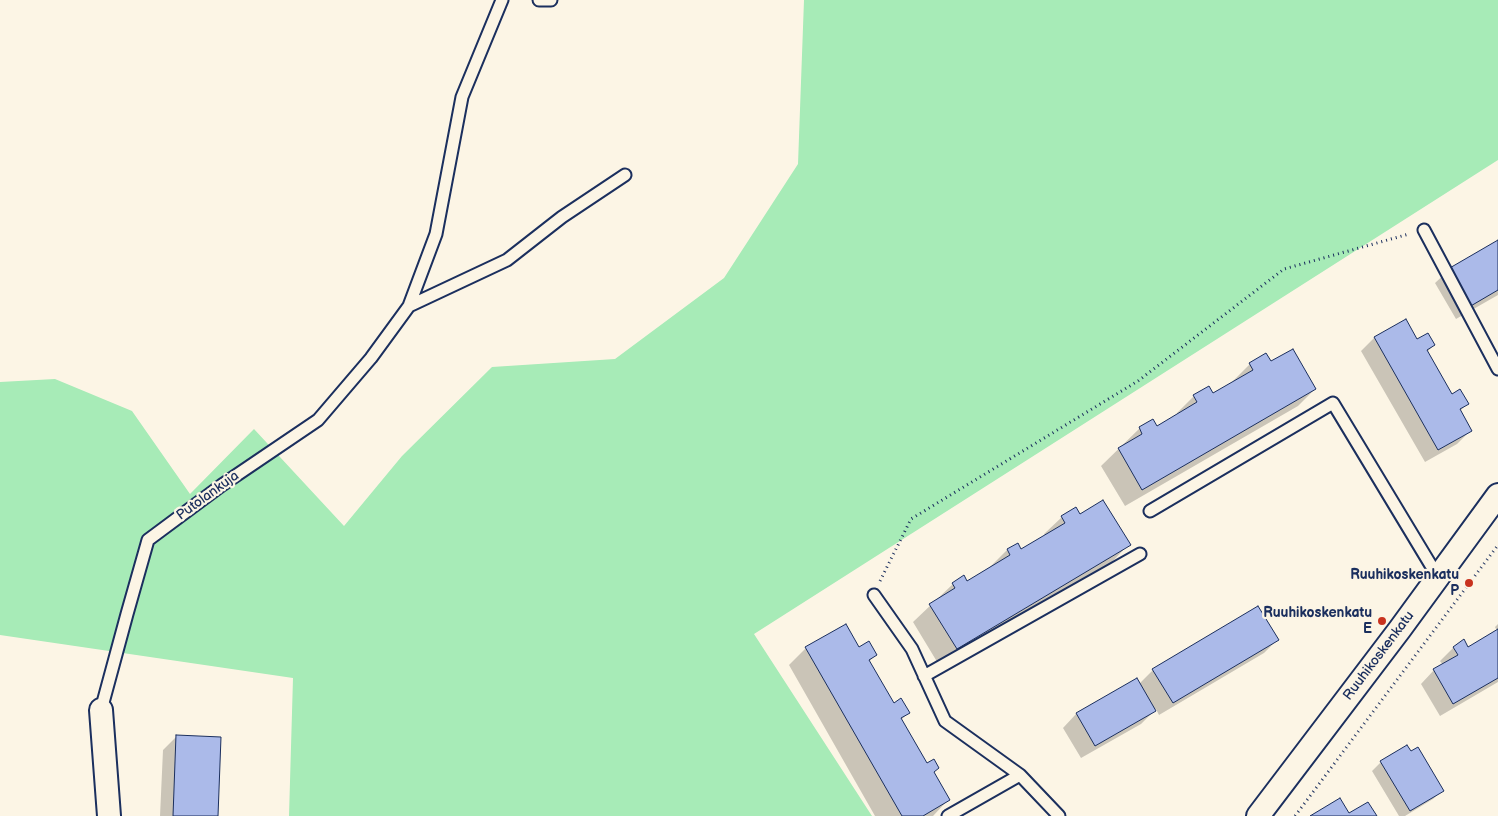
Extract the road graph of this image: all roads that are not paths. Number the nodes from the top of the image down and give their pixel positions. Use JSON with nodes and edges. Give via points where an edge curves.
{"nodes":[{"id":1,"x":502,"y":0,"type":"edge"},
{"id":2,"x":539,"y":0,"type":"edge"},
{"id":3,"x":551,"y":0,"type":"edge"},
{"id":4,"x":625,"y":175,"type":"dead end"},
{"id":5,"x":1424,"y":230,"type":"road end"},
{"id":6,"x":409,"y":306,"type":"junction"},
{"id":7,"x":1498,"y":369,"type":"edge"},
{"id":8,"x":1498,"y":495,"type":"edge"},
{"id":9,"x":1150,"y":511,"type":"dead end"},
{"id":10,"x":1140,"y":554,"type":"dead end"},
{"id":11,"x":1438,"y":577,"type":"junction"},
{"id":12,"x":874,"y":595,"type":"road end"},
{"id":13,"x":924,"y":676,"type":"junction"},
{"id":14,"x":102,"y":710,"type":"joint"},
{"id":15,"x":1020,"y":775,"type":"junction"},
{"id":16,"x":109,"y":816,"type":"edge"},
{"id":17,"x":948,"y":816,"type":"edge"},
{"id":18,"x":1059,"y":816,"type":"edge"},
{"id":19,"x":1258,"y":816,"type":"edge"}],
"edges":[{"from":1,"to":6,"type":"lane","name":"Putolankuja","via":[[462,97],[436,234]]},
{"from":2,"to":3,"type":"lane"},
{"from":4,"to":6,"type":"lane","via":[[562,217],[507,260]]},
{"from":5,"to":7,"type":"lane"},
{"from":6,"to":14,"type":"lane","name":"Putolankuja","via":[[371,358],[318,420],[148,540]]},
{"from":8,"to":11,"type":"street","name":"Ruuhikoskenkatu"},
{"from":9,"to":11,"type":"lane","via":[[1333,403]]},
{"from":10,"to":13,"type":"lane"},
{"from":11,"to":19,"type":"street","name":"Ruuhikoskenkatu"},
{"from":12,"to":13,"type":"lane","via":[[912,648]]},
{"from":13,"to":15,"type":"lane","via":[[944,721]]},
{"from":14,"to":16,"type":"street","name":"Putolankuja"},
{"from":15,"to":17,"type":"lane"},
{"from":15,"to":18,"type":"lane"}]}
